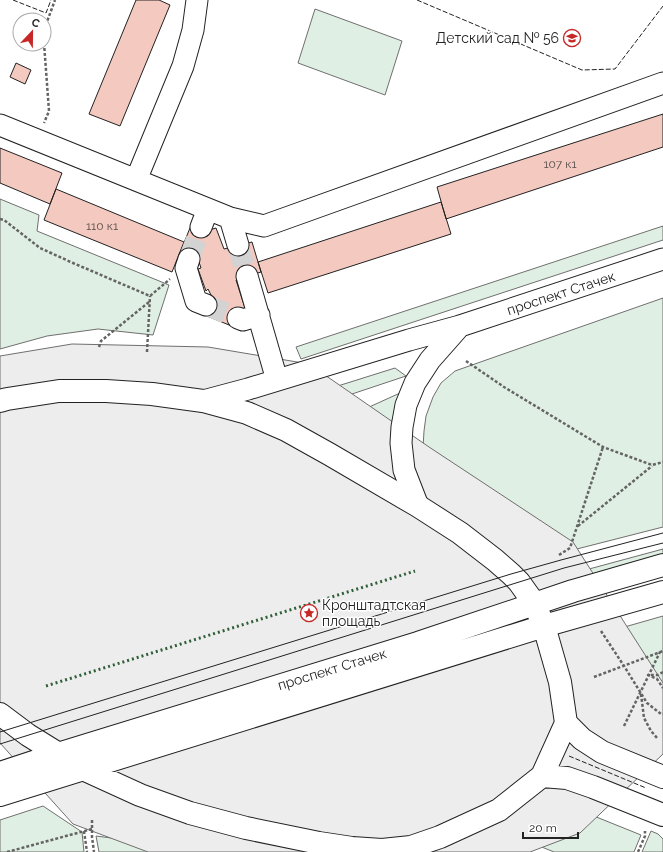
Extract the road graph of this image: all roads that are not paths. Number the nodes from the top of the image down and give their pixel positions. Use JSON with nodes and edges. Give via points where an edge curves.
{"nodes":[{"id":1,"x":197,"y":0,"type":"edge"},
{"id":2,"x":663,"y":83,"type":"edge"},
{"id":3,"x":0,"y":125,"type":"edge"},
{"id":4,"x":136,"y":180,"type":"junction"},
{"id":5,"x":230,"y":218,"type":"junction"},
{"id":6,"x":238,"y":245,"type":"tunnel mouth"},
{"id":7,"x":663,"y":259,"type":"edge"},
{"id":8,"x":187,"y":263,"type":"tunnel mouth"},
{"id":9,"x":247,"y":276,"type":"tunnel mouth"},
{"id":10,"x":206,"y":305,"type":"tunnel mouth"},
{"id":11,"x":259,"y":315,"type":"junction"},
{"id":12,"x":238,"y":318,"type":"tunnel mouth"},
{"id":13,"x":460,"y":326,"type":"junction"},
{"id":14,"x":277,"y":380,"type":"junction"},
{"id":15,"x":0,"y":401,"type":"edge"},
{"id":16,"x":203,"y":401,"type":"junction"},
{"id":17,"x":418,"y":506,"type":"junction"},
{"id":18,"x":663,"y":565,"type":"edge"},
{"id":19,"x":663,"y":592,"type":"edge"},
{"id":20,"x":534,"y":604,"type":"junction"},
{"id":21,"x":544,"y":626,"type":"junction"},
{"id":22,"x":0,"y":714,"type":"edge"},
{"id":23,"x":566,"y":723,"type":"junction"},
{"id":24,"x":58,"y":754,"type":"junction"},
{"id":25,"x":83,"y":769,"type":"junction"},
{"id":26,"x":0,"y":773,"type":"edge"},
{"id":27,"x":542,"y":776,"type":"junction"},
{"id":28,"x":663,"y":777,"type":"edge"},
{"id":29,"x":0,"y":795,"type":"edge"},
{"id":30,"x":663,"y":815,"type":"edge"},
{"id":31,"x":410,"y":849,"type":"edge"},
{"id":32,"x":353,"y":850,"type":"edge"}],
"edges":[{"from":1,"to":4,"type":"street","via":[[193,30],[183,66]]},
{"from":2,"to":5,"type":"street","via":[[264,226]]},
{"from":3,"to":4,"type":"street"},
{"from":4,"to":5,"type":"street","via":[[204,218]]},
{"from":5,"to":6,"type":"street"},
{"from":7,"to":13,"type":"street","name":"проспект Стачек"},
{"from":8,"to":10,"type":"street","via":[[196,301]]},
{"from":9,"to":11,"type":"street"},
{"from":11,"to":12,"type":"street","via":[[243,320]]},
{"from":11,"to":14,"type":"street"},
{"from":13,"to":14,"type":"street","name":"проспект Стачек"},
{"from":13,"to":17,"type":"street","via":[[430,360],[415,383],[406,404],[401,443],[404,470]]},
{"from":14,"to":16,"type":"street","name":"проспект Стачек"},
{"from":15,"to":16,"type":"main road","via":[[59,392],[106,391]]},
{"from":16,"to":17,"type":"main road","via":[[247,413],[286,430]]},
{"from":17,"to":20,"type":"main road","via":[[495,560],[515,578]]},
{"from":18,"to":20,"type":"main road","name":"проспект Стачек"},
{"from":19,"to":21,"type":"main road","name":"проспект Стачек"},
{"from":20,"to":21,"type":"main road"},
{"from":20,"to":24,"type":"main road","name":"проспект Стачек","via":[[418,643]]},
{"from":21,"to":23,"type":"main road","via":[[560,682]]},
{"from":21,"to":25,"type":"main road","name":"проспект Стачек"},
{"from":22,"to":24,"type":"main road"},
{"from":23,"to":27,"type":"main road"},
{"from":23,"to":28,"type":"main road","via":[[582,739],[602,752]]},
{"from":24,"to":25,"type":"main road"},
{"from":24,"to":26,"type":"main road","name":"проспект Стачек"},
{"from":25,"to":29,"type":"main road","name":"проспект Стачек"},
{"from":25,"to":32,"type":"main road","via":[[140,795],[190,813],[246,828]]},
{"from":27,"to":30,"type":"main road","via":[[567,778]]},
{"from":27,"to":31,"type":"main road","via":[[499,810]]},
{"from":31,"to":32,"type":"main road"}]}
